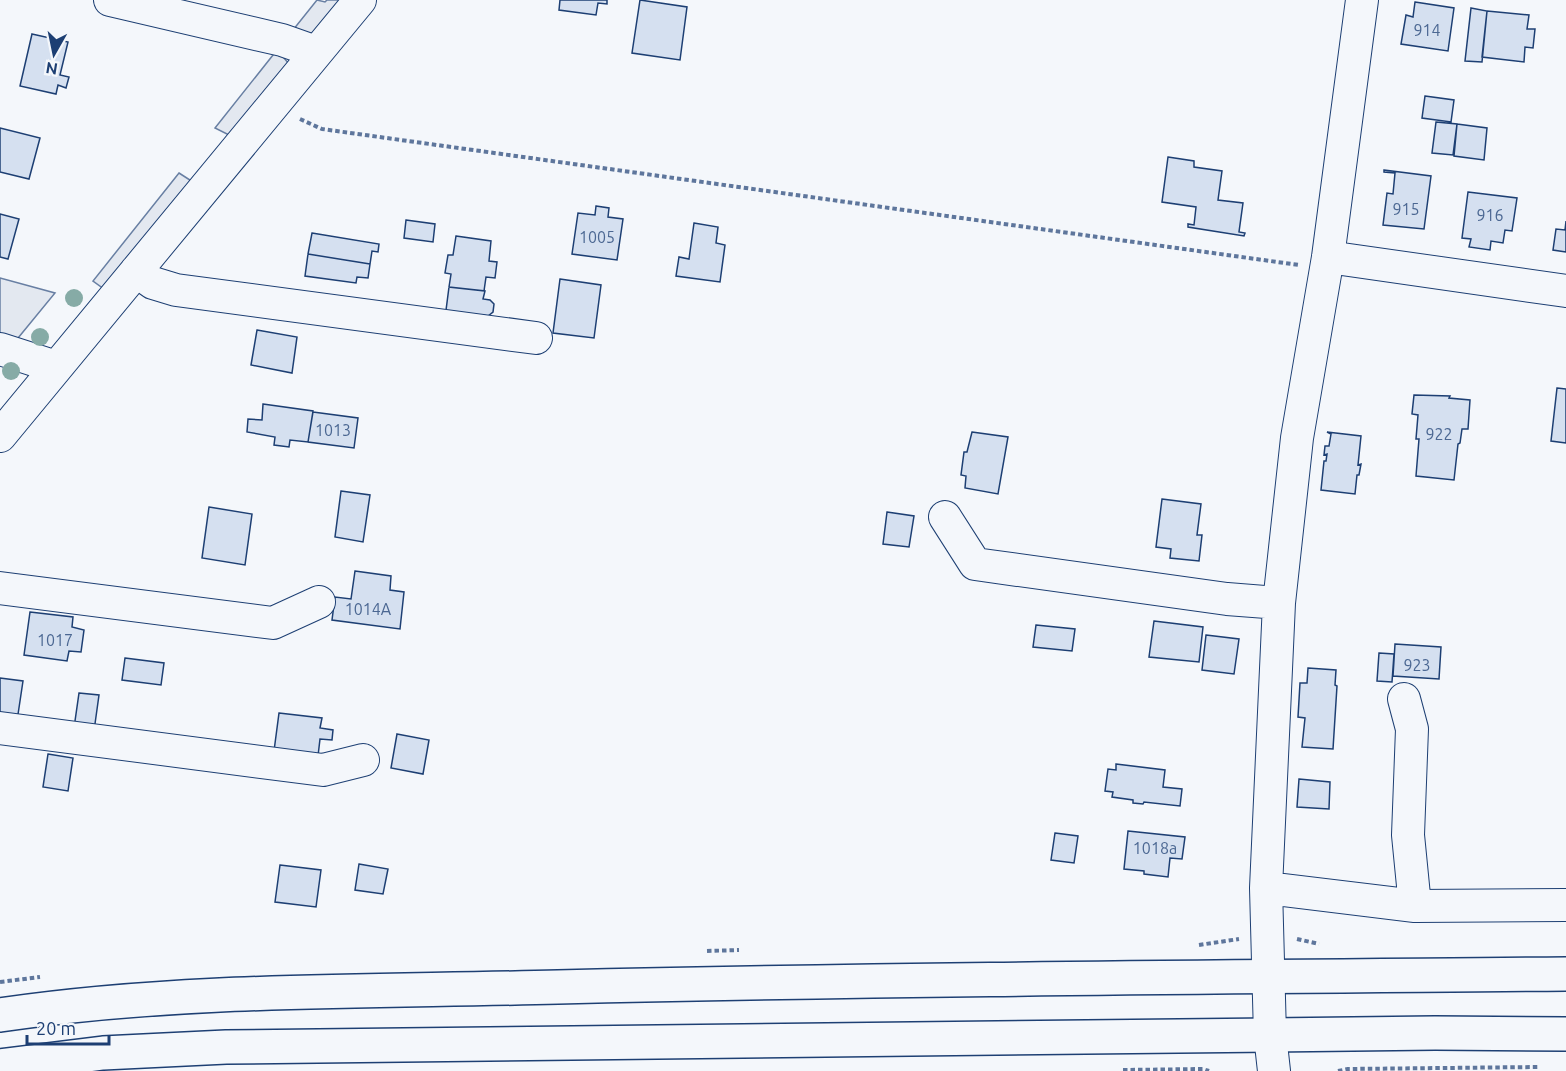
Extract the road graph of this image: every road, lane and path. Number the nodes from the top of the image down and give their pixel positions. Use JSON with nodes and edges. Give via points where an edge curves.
{"nodes":[{"id":1,"x":110,"y":0,"type":"edge"},
{"id":2,"x":360,"y":0,"type":"edge"},
{"id":3,"x":1362,"y":0,"type":"edge"},
{"id":4,"x":316,"y":52,"type":"junction"},
{"id":5,"x":291,"y":115,"type":"dead end"},
{"id":6,"x":1327,"y":263,"type":"junction"},
{"id":7,"x":136,"y":271,"type":"junction"},
{"id":8,"x":1566,"y":291,"type":"edge"},
{"id":9,"x":536,"y":338,"type":"dead end"},
{"id":10,"x":0,"y":349,"type":"edge"},
{"id":11,"x":57,"y":367,"type":"junction"},
{"id":12,"x":0,"y":436,"type":"edge"},
{"id":13,"x":945,"y":518,"type":"dead end"},
{"id":14,"x":0,"y":588,"type":"edge"},
{"id":15,"x":319,"y":602,"type":"dead end"},
{"id":16,"x":1279,"y":603,"type":"junction"},
{"id":17,"x":1404,"y":699,"type":"dead end"},
{"id":18,"x":0,"y":728,"type":"edge"},
{"id":19,"x":363,"y":760,"type":"dead end"},
{"id":20,"x":1266,"y":888,"type":"junction"},
{"id":21,"x":1566,"y":905,"type":"edge"},
{"id":22,"x":1415,"y":906,"type":"junction"},
{"id":23,"x":1566,"y":975,"type":"edge"},
{"id":24,"x":1269,"y":976,"type":"junction"},
{"id":25,"x":0,"y":1015,"type":"edge"},
{"id":26,"x":1566,"y":1034,"type":"edge"},
{"id":27,"x":1270,"y":1035,"type":"junction"},
{"id":28,"x":0,"y":1066,"type":"edge"},
{"id":29,"x":1543,"y":1067,"type":"dead end"},
{"id":30,"x":1113,"y":1070,"type":"edge"},
{"id":31,"x":1209,"y":1071,"type":"edge"},
{"id":32,"x":1274,"y":1071,"type":"edge"},
{"id":33,"x":1338,"y":1071,"type":"edge"}],
"edges":[{"from":1,"to":4,"type":"street","via":[[282,40]]},
{"from":2,"to":4,"type":"street"},
{"from":3,"to":6,"type":"street"},
{"from":4,"to":7,"type":"street"},
{"from":5,"to":6,"type":"path","via":[[322,129]]},
{"from":6,"to":8,"type":"street"},
{"from":6,"to":16,"type":"street","via":[[1297,438]]},
{"from":7,"to":9,"type":"street","via":[[153,283],[176,290]]},
{"from":7,"to":11,"type":"street"},
{"from":10,"to":11,"type":"street"},
{"from":11,"to":12,"type":"street"},
{"from":13,"to":16,"type":"street","via":[[975,564]]},
{"from":14,"to":15,"type":"street","via":[[273,623]]},
{"from":16,"to":20,"type":"street"},
{"from":17,"to":22,"type":"street","via":[[1412,729],[1408,835]]},
{"from":18,"to":19,"type":"street","via":[[322,770]]},
{"from":20,"to":22,"type":"street"},
{"from":20,"to":24,"type":"street"},
{"from":21,"to":22,"type":"street"},
{"from":23,"to":24,"type":"main road"},
{"from":24,"to":25,"type":"main road","via":[[807,981],[243,995],[64,1006]]},
{"from":24,"to":27,"type":"street"},
{"from":26,"to":27,"type":"main road"},
{"from":27,"to":28,"type":"main road","via":[[226,1047],[103,1053]]},
{"from":27,"to":32,"type":"street"},
{"from":29,"to":33,"type":"path"},
{"from":30,"to":31,"type":"path"}]}
